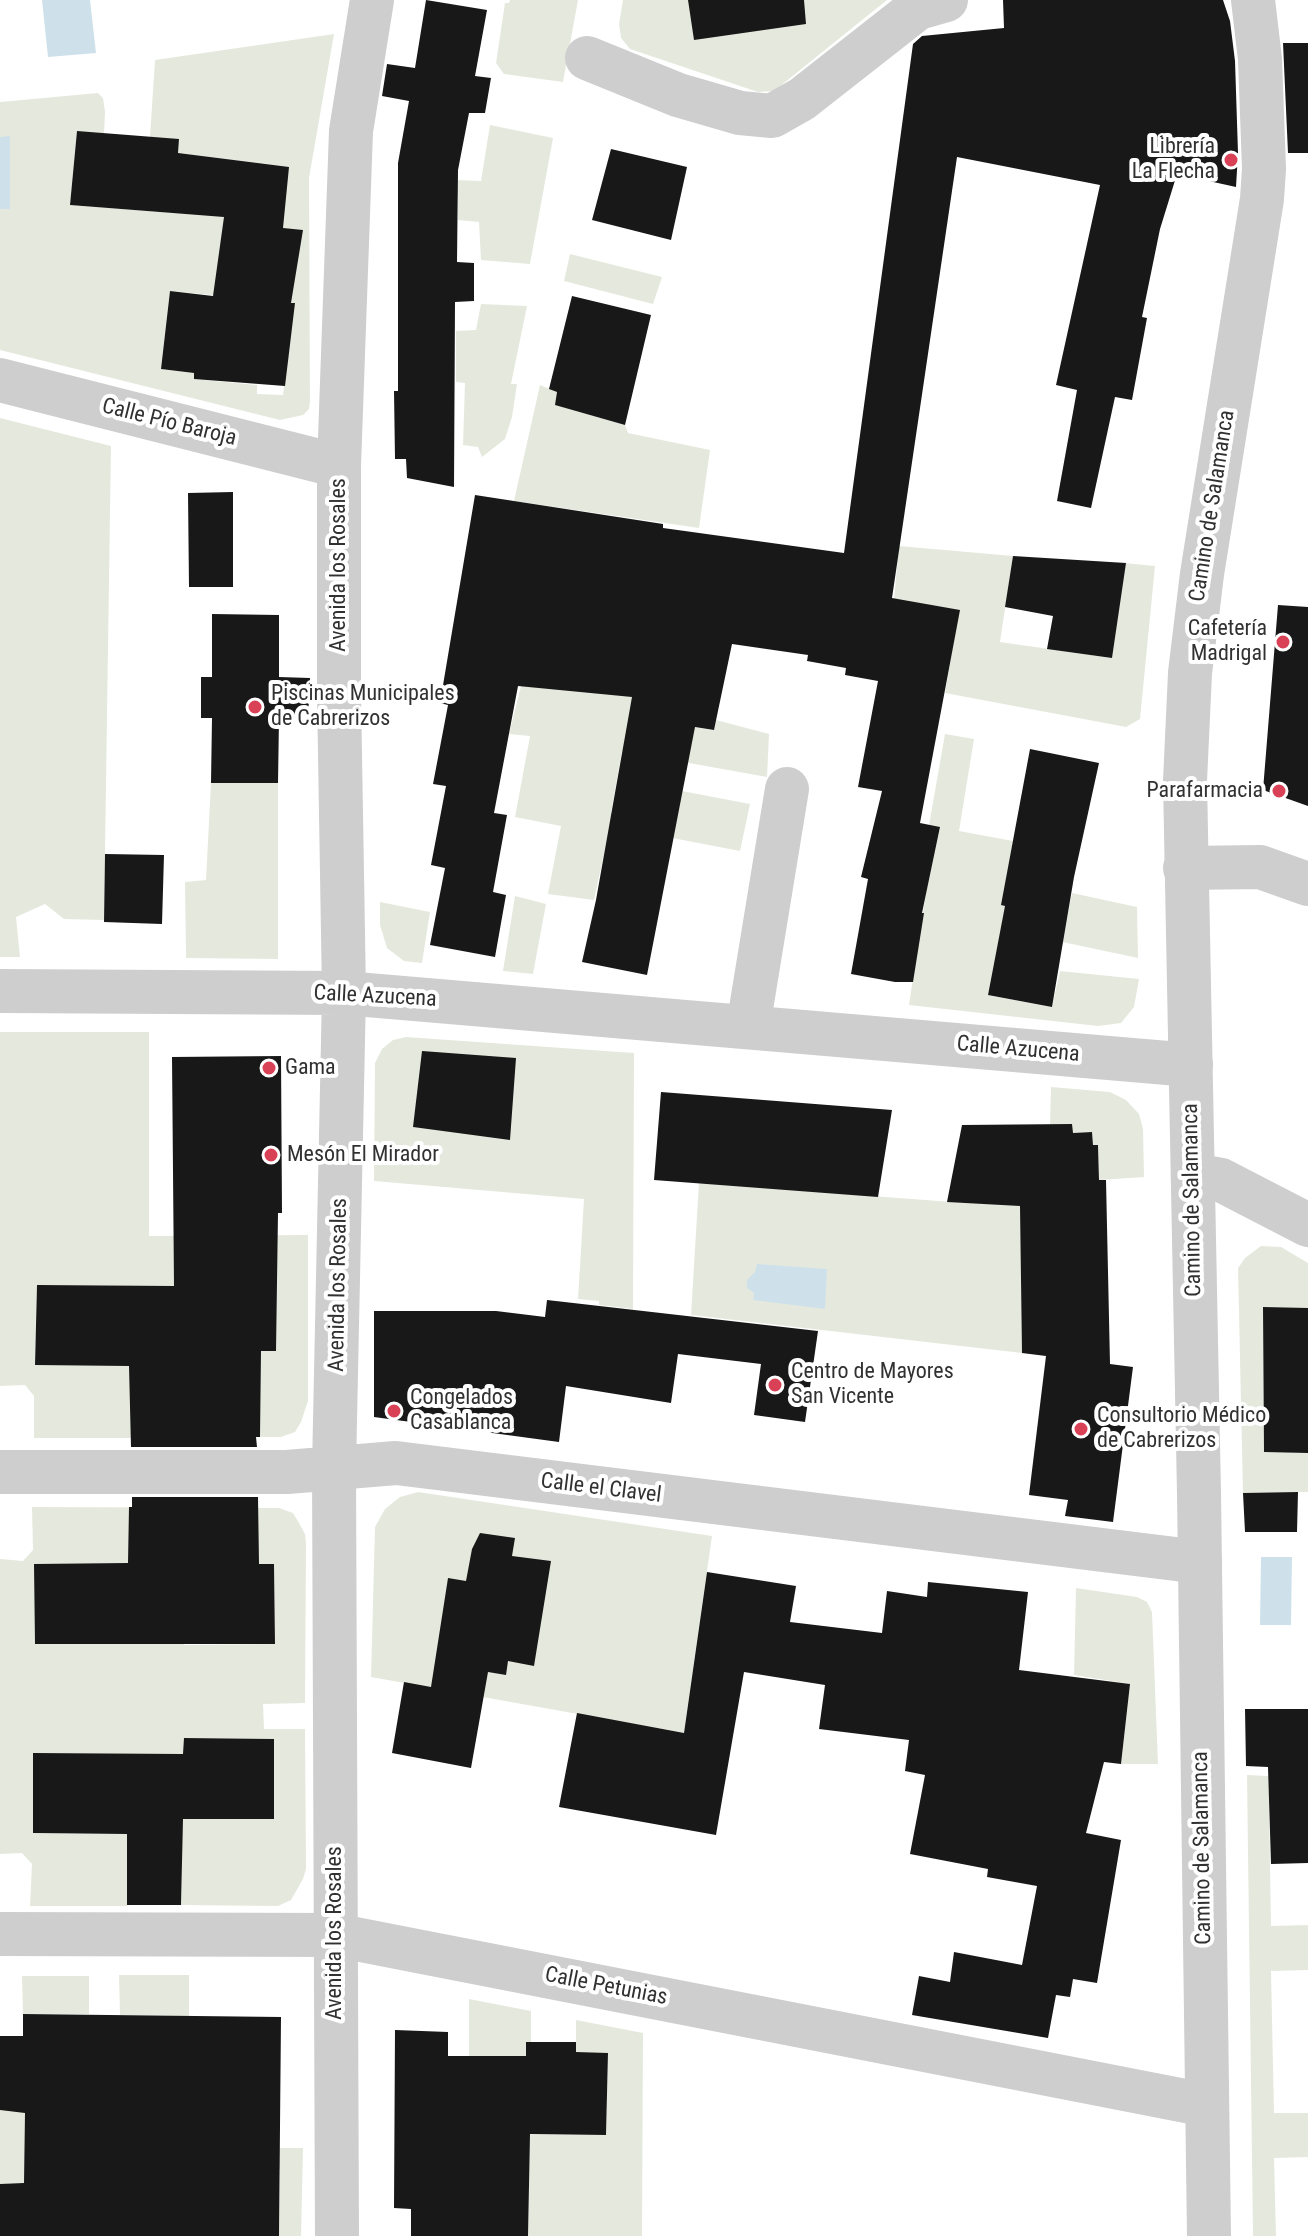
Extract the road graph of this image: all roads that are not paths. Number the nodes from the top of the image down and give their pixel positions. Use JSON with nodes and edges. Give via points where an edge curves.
{"nodes":[{"id":1,"x":372,"y":0,"type":"edge"},
{"id":2,"x":946,"y":0,"type":"edge"},
{"id":3,"x":1253,"y":0,"type":"edge"},
{"id":4,"x":587,"y":58,"type":"dead end"},
{"id":5,"x":0,"y":380,"type":"edge"},
{"id":6,"x":339,"y":466,"type":"junction"},
{"id":7,"x":787,"y":789,"type":"dead end"},
{"id":8,"x":1185,"y":868,"type":"junction"},
{"id":9,"x":1308,"y":884,"type":"edge"},
{"id":10,"x":0,"y":991,"type":"edge"},
{"id":11,"x":344,"y":993,"type":"junction"},
{"id":12,"x":748,"y":1027,"type":"junction"},
{"id":13,"x":1191,"y":1065,"type":"junction"},
{"id":14,"x":1194,"y":1175,"type":"junction"},
{"id":15,"x":1308,"y":1225,"type":"edge"},
{"id":16,"x":334,"y":1468,"type":"junction"},
{"id":17,"x":0,"y":1472,"type":"edge"},
{"id":18,"x":1200,"y":1562,"type":"junction"},
{"id":19,"x":0,"y":1934,"type":"edge"},
{"id":20,"x":335,"y":1935,"type":"junction"},
{"id":21,"x":1206,"y":2105,"type":"junction"},
{"id":22,"x":337,"y":2236,"type":"edge"},
{"id":23,"x":1209,"y":2236,"type":"edge"}],
"edges":[{"from":1,"to":6,"type":"street","name":"Avenida los Rosales","via":[[351,131]]},
{"from":2,"to":4,"type":"street","via":[[918,8],[802,99],[772,116],[740,113],[678,95]]},
{"from":3,"to":8,"type":"street","name":"Camino de Salamanca","via":[[1260,59],[1262,199],[1190,673]]},
{"from":5,"to":6,"type":"street","name":"Calle Pío Baroja"},
{"from":6,"to":11,"type":"street","name":"Avenida los Rosales"},
{"from":7,"to":12,"type":"street"},
{"from":8,"to":9,"type":"street","via":[[1260,867]]},
{"from":8,"to":13,"type":"street","name":"Camino de Salamanca"},
{"from":10,"to":11,"type":"street","name":"Calle Azucena"},
{"from":11,"to":12,"type":"street","name":"Calle Azucena"},
{"from":11,"to":16,"type":"street","name":"Avenida los Rosales"},
{"from":12,"to":13,"type":"street","name":"Calle Azucena"},
{"from":13,"to":14,"type":"street","name":"Camino de Salamanca"},
{"from":14,"to":15,"type":"street","via":[[1221,1180]]},
{"from":14,"to":18,"type":"street","name":"Camino de Salamanca"},
{"from":16,"to":17,"type":"street","name":"Calle el Clavel"},
{"from":16,"to":18,"type":"street","name":"Calle el Clavel","via":[[396,1463]]},
{"from":16,"to":20,"type":"street","name":"Avenida los Rosales"},
{"from":18,"to":21,"type":"street","name":"Camino de Salamanca"},
{"from":19,"to":20,"type":"street","name":"Calle Petunias"},
{"from":20,"to":21,"type":"street","name":"Calle Petunias"},
{"from":20,"to":22,"type":"street","name":"Avenida los Rosales"},
{"from":21,"to":23,"type":"street","name":"Camino de Salamanca"}]}
